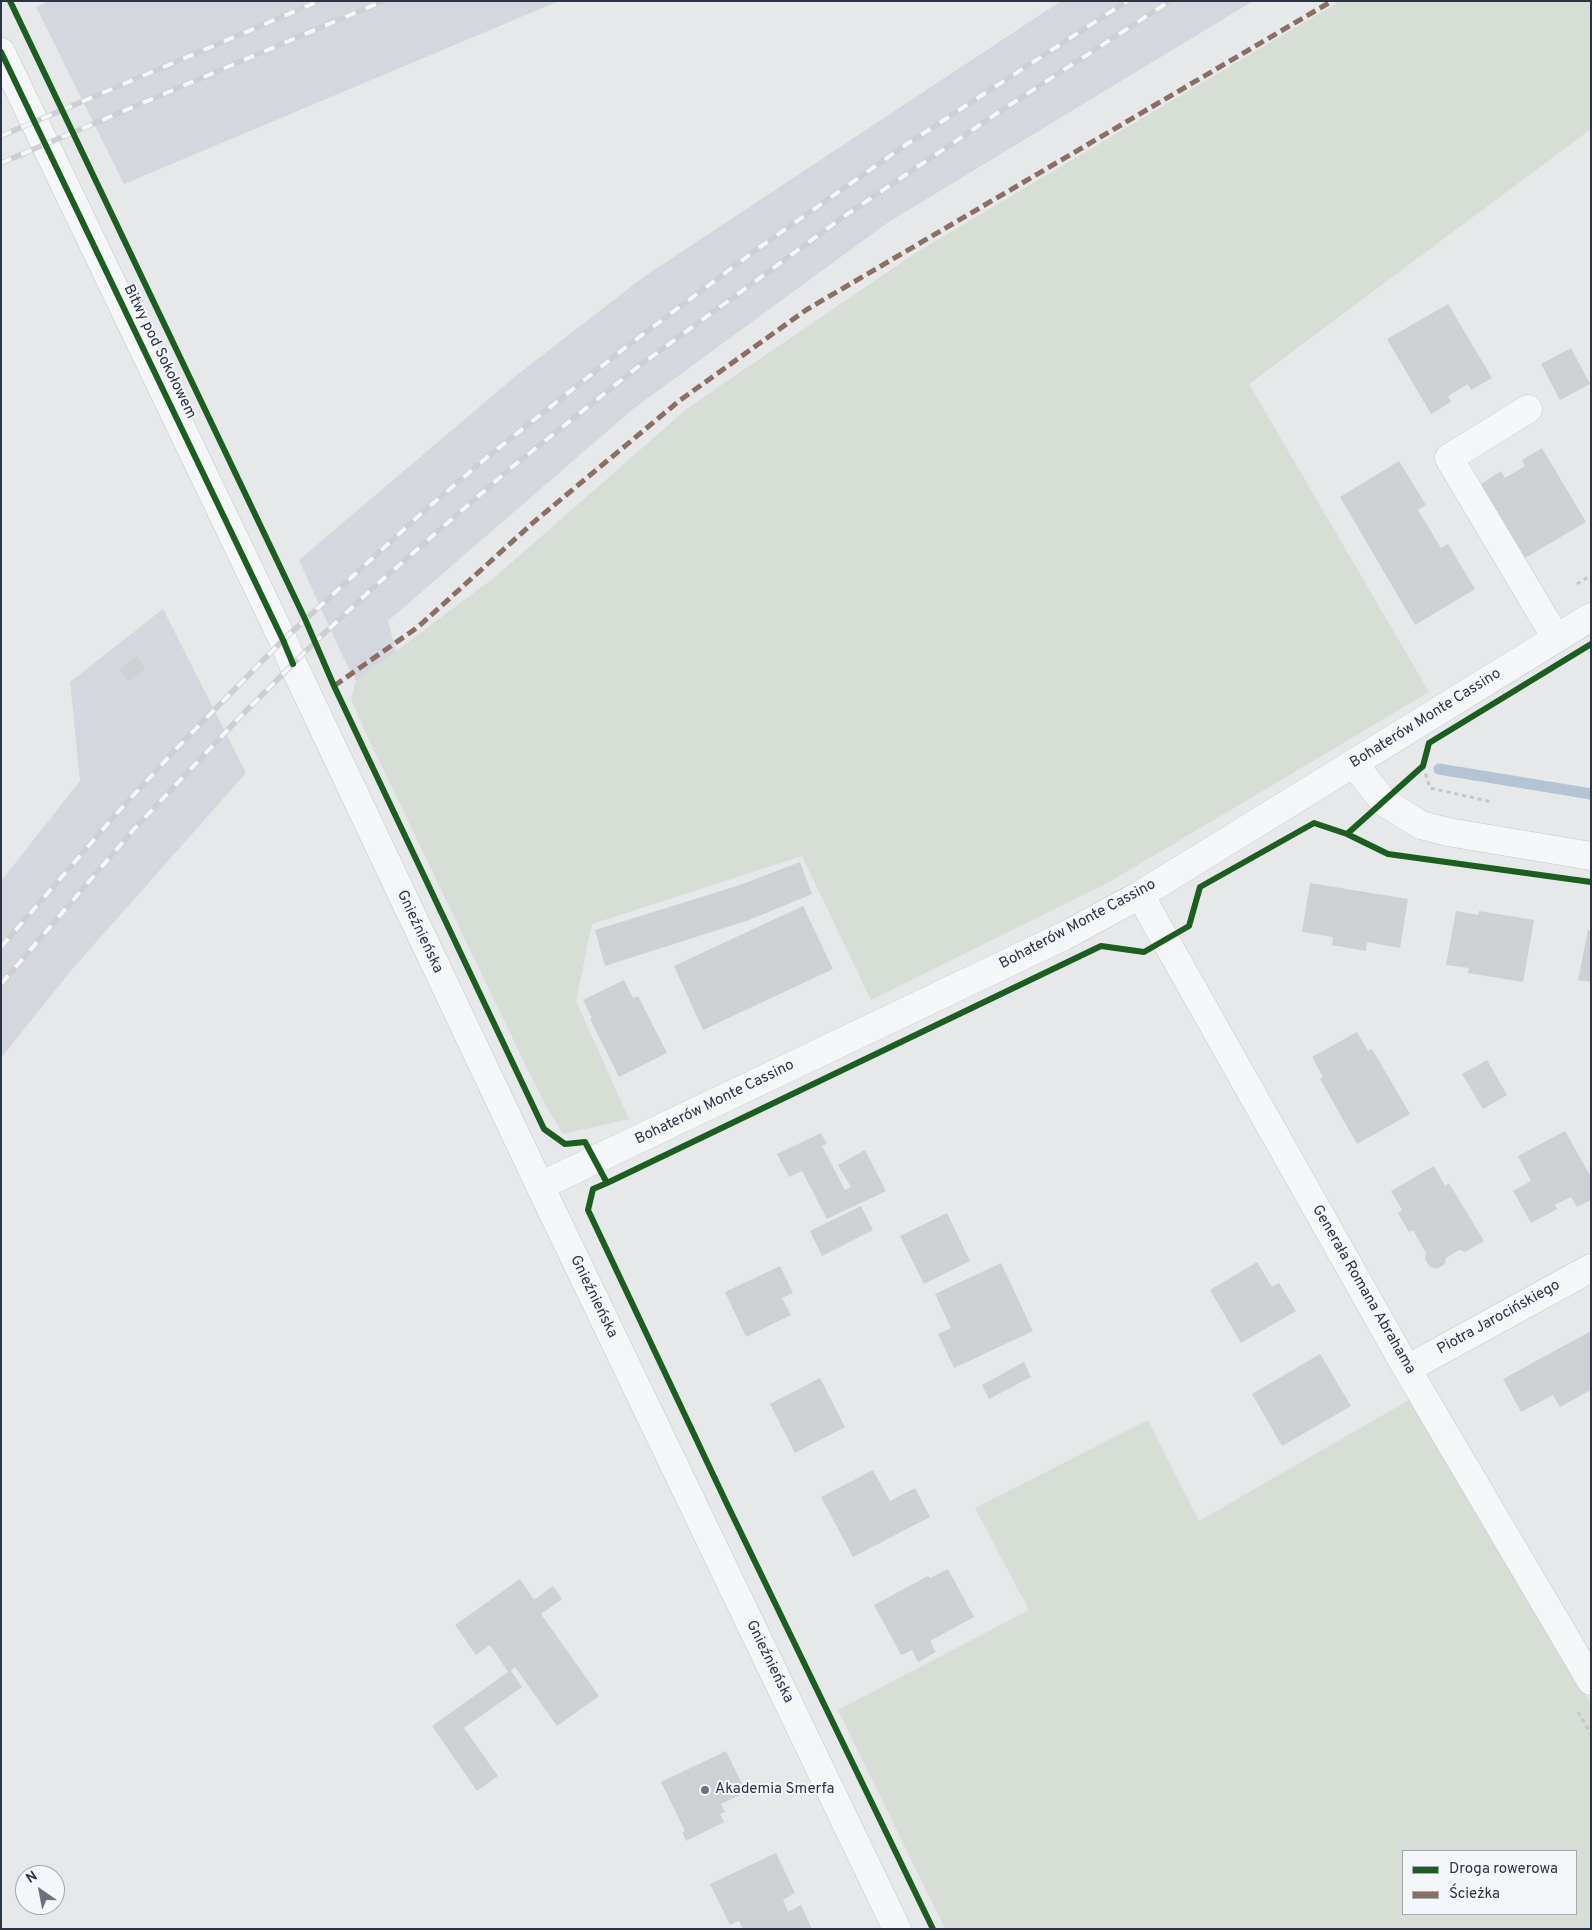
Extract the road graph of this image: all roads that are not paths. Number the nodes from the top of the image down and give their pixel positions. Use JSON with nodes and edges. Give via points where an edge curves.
{"nodes":[{"id":1,"x":1,"y":52,"type":"edge"},
{"id":2,"x":1528,"y":409,"type":"dead end"},
{"id":3,"x":1591,"y":617,"type":"edge"},
{"id":4,"x":1556,"y":638,"type":"junction"},
{"id":5,"x":293,"y":664,"type":"joint"},
{"id":6,"x":1354,"y":764,"type":"junction"},
{"id":7,"x":1591,"y":856,"type":"edge"},
{"id":8,"x":1140,"y":895,"type":"junction"},
{"id":9,"x":540,"y":1186,"type":"junction"},
{"id":10,"x":1591,"y":1268,"type":"edge"},
{"id":11,"x":1407,"y":1369,"type":"junction"},
{"id":12,"x":1591,"y":1682,"type":"edge"},
{"id":13,"x":897,"y":1929,"type":"edge"}],
"edges":[{"from":1,"to":5,"type":"street","name":"Bitwy pod Sokołowem"},
{"from":2,"to":4,"type":"street","via":[[1449,458]]},
{"from":3,"to":4,"type":"street","name":"Bohaterów Monte Cassino"},
{"from":4,"to":6,"type":"street","name":"Bohaterów Monte Cassino"},
{"from":5,"to":9,"type":"street","name":"Gnieźnieńska"},
{"from":6,"to":7,"type":"street","via":[[1384,802],[1421,825]]},
{"from":6,"to":8,"type":"street","name":"Bohaterów Monte Cassino"},
{"from":8,"to":9,"type":"street","name":"Bohaterów Monte Cassino","via":[[1064,936]]},
{"from":8,"to":11,"type":"street","name":"Generała Romana Abrahama"},
{"from":9,"to":13,"type":"street","name":"Gnieźnieńska"},
{"from":10,"to":11,"type":"street","name":"Piotra Jarocińskiego"},
{"from":11,"to":12,"type":"street","name":"Generała Romana Abrahama"}]}
